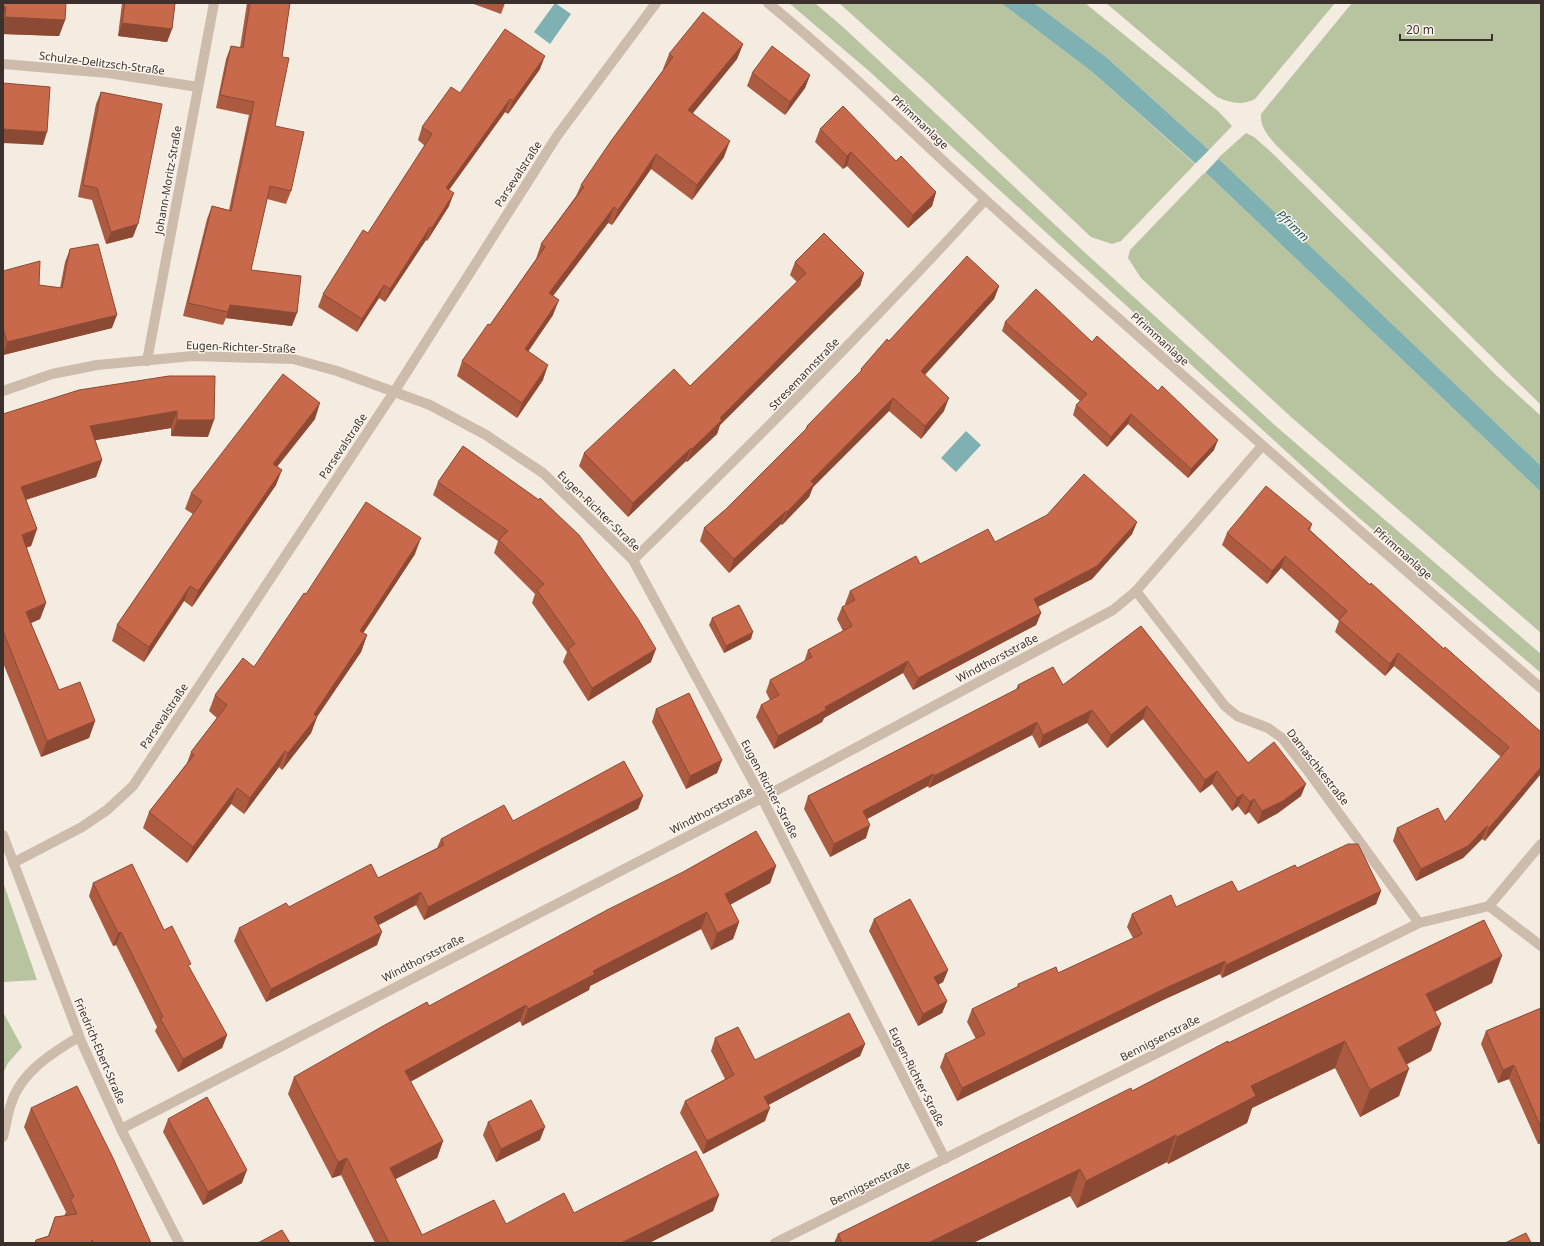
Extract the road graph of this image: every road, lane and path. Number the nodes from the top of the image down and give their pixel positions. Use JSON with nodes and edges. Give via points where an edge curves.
{"nodes":[{"id":1,"x":214,"y":3,"type":"edge"},
{"id":2,"x":656,"y":3,"type":"edge"},
{"id":3,"x":768,"y":3,"type":"edge"},
{"id":4,"x":3,"y":64,"type":"edge"},
{"id":5,"x":198,"y":87,"type":"junction"},
{"id":6,"x":985,"y":200,"type":"junction"},
{"id":7,"x":147,"y":360,"type":"junction"},
{"id":8,"x":3,"y":391,"type":"edge"},
{"id":9,"x":394,"y":392,"type":"junction"},
{"id":10,"x":1262,"y":446,"type":"junction"},
{"id":11,"x":633,"y":560,"type":"junction"},
{"id":12,"x":1136,"y":591,"type":"junction"},
{"id":13,"x":1541,"y":688,"type":"edge"},
{"id":14,"x":762,"y":798,"type":"junction"},
{"id":15,"x":3,"y":835,"type":"edge"},
{"id":16,"x":1541,"y":844,"type":"edge"},
{"id":17,"x":13,"y":863,"type":"junction"},
{"id":18,"x":1489,"y":906,"type":"junction"},
{"id":19,"x":1419,"y":923,"type":"junction"},
{"id":20,"x":1541,"y":946,"type":"edge"},
{"id":21,"x":79,"y":1037,"type":"junction"},
{"id":22,"x":121,"y":1129,"type":"junction"},
{"id":23,"x":3,"y":1137,"type":"edge"},
{"id":24,"x":945,"y":1159,"type":"junction"},
{"id":25,"x":796,"y":1239,"type":"edge"},
{"id":26,"x":179,"y":1243,"type":"edge"},
{"id":27,"x":775,"y":1243,"type":"edge"}],
"edges":[{"from":1,"to":5,"type":"street","name":"Johann-Moritz-Straße"},
{"from":2,"to":9,"type":"street","name":"Parsevalstraße","via":[[557,136]]},
{"from":3,"to":6,"type":"street","name":"Pfrimmanlage","via":[[849,71]]},
{"from":4,"to":5,"type":"street","name":"Schulze-Delitzsch-Straße","via":[[108,74]]},
{"from":5,"to":7,"type":"street","name":"Johann-Moritz-Straße"},
{"from":6,"to":10,"type":"street","name":"Pfrimmanlage"},
{"from":6,"to":11,"type":"street","name":"Stresemannstraße","via":[[894,299],[776,420]]},
{"from":7,"to":8,"type":"street","name":"Eugen-Richter-Straße","via":[[52,374]]},
{"from":7,"to":9,"type":"street","name":"Eugen-Richter-Straße","via":[[193,356],[293,359],[338,371]]},
{"from":9,"to":11,"type":"street","name":"Eugen-Richter-Straße","via":[[430,405],[486,435],[543,473]]},
{"from":9,"to":17,"type":"street","name":"Parsevalstraße","via":[[132,786],[107,810],[82,827]]},
{"from":10,"to":12,"type":"street","name":"Windthorststraße"},
{"from":10,"to":13,"type":"street","name":"Pfrimmanlage"},
{"from":11,"to":14,"type":"street","name":"Eugen-Richter-Straße"},
{"from":12,"to":14,"type":"street","name":"Windthorststraße","via":[[1113,610]]},
{"from":12,"to":19,"type":"street","name":"Damaschkestraße","via":[[1225,706],[1237,716],[1268,728],[1282,738]]},
{"from":14,"to":22,"type":"street","name":"Windthorststraße"},
{"from":14,"to":24,"type":"street","name":"Eugen-Richter-Straße"},
{"from":15,"to":17,"type":"street","name":"Friedrich-Ebert-Straße"},
{"from":16,"to":18,"type":"street"},
{"from":17,"to":21,"type":"street","name":"Friedrich-Ebert-Straße"},
{"from":18,"to":19,"type":"street","name":"Bennigsenstraße"},
{"from":18,"to":20,"type":"street"},
{"from":19,"to":24,"type":"street","name":"Bennigsenstraße"},
{"from":21,"to":22,"type":"street","name":"Friedrich-Ebert-Straße"},
{"from":21,"to":23,"type":"street","via":[[54,1052],[25,1080],[11,1103]]},
{"from":22,"to":26,"type":"street","name":"Friedrich-Ebert-Straße"},
{"from":24,"to":25,"type":"street","name":"Bennigsenstraße"},
{"from":25,"to":27,"type":"street","name":"Bennigsenstraße"}]}
